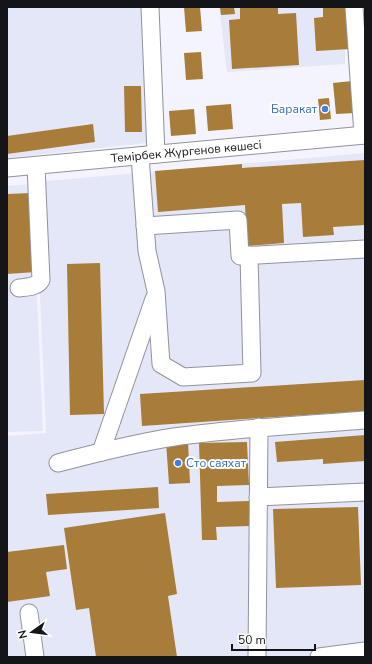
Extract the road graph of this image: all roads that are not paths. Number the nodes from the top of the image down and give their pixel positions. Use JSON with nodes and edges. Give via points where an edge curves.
{"nodes":[{"id":1,"x":150,"y":7,"type":"edge"},
{"id":2,"x":354,"y":7,"type":"edge"},
{"id":3,"x":364,"y":135,"type":"edge"},
{"id":4,"x":148,"y":155,"type":"junction"},
{"id":5,"x":36,"y":166,"type":"junction"},
{"id":6,"x":7,"y":168,"type":"edge"},
{"id":7,"x":145,"y":226,"type":"junction"},
{"id":8,"x":365,"y":249,"type":"edge"},
{"id":9,"x":249,"y":255,"type":"junction"},
{"id":10,"x":19,"y":288,"type":"dead end"},
{"id":11,"x":156,"y":291,"type":"junction"},
{"id":12,"x":365,"y":420,"type":"edge"},
{"id":13,"x":259,"y":427,"type":"junction"},
{"id":14,"x":101,"y":452,"type":"junction"},
{"id":15,"x":58,"y":463,"type":"dead end"},
{"id":16,"x":365,"y":492,"type":"edge"},
{"id":17,"x":258,"y":497,"type":"junction"},
{"id":18,"x":29,"y":613,"type":"dead end"},
{"id":19,"x":365,"y":651,"type":"edge"},
{"id":20,"x":35,"y":657,"type":"edge"},
{"id":21,"x":257,"y":657,"type":"edge"},
{"id":22,"x":319,"y":657,"type":"edge"}],
"edges":[{"from":1,"to":4,"type":"street"},
{"from":2,"to":3,"type":"street"},
{"from":3,"to":4,"type":"street","name":"Темірбек Жүргенов көшесі"},
{"from":4,"to":5,"type":"street","name":"Темірбек Жүргенов көшесі"},
{"from":4,"to":7,"type":"street"},
{"from":5,"to":6,"type":"street","name":"Темірбек Жүргенов көшесі"},
{"from":5,"to":10,"type":"street","via":[[41,280],[39,284]]},
{"from":7,"to":9,"type":"street","via":[[238,220],[240,256]]},
{"from":7,"to":11,"type":"street","via":[[147,251]]},
{"from":8,"to":9,"type":"street"},
{"from":9,"to":11,"type":"street","via":[[252,373],[183,377],[161,364]]},
{"from":11,"to":14,"type":"street"},
{"from":12,"to":13,"type":"street"},
{"from":13,"to":14,"type":"street","via":[[173,438]]},
{"from":13,"to":17,"type":"street"},
{"from":14,"to":15,"type":"street"},
{"from":16,"to":17,"type":"street"},
{"from":17,"to":21,"type":"street"},
{"from":18,"to":20,"type":"street"},
{"from":19,"to":22,"type":"street"}]}
